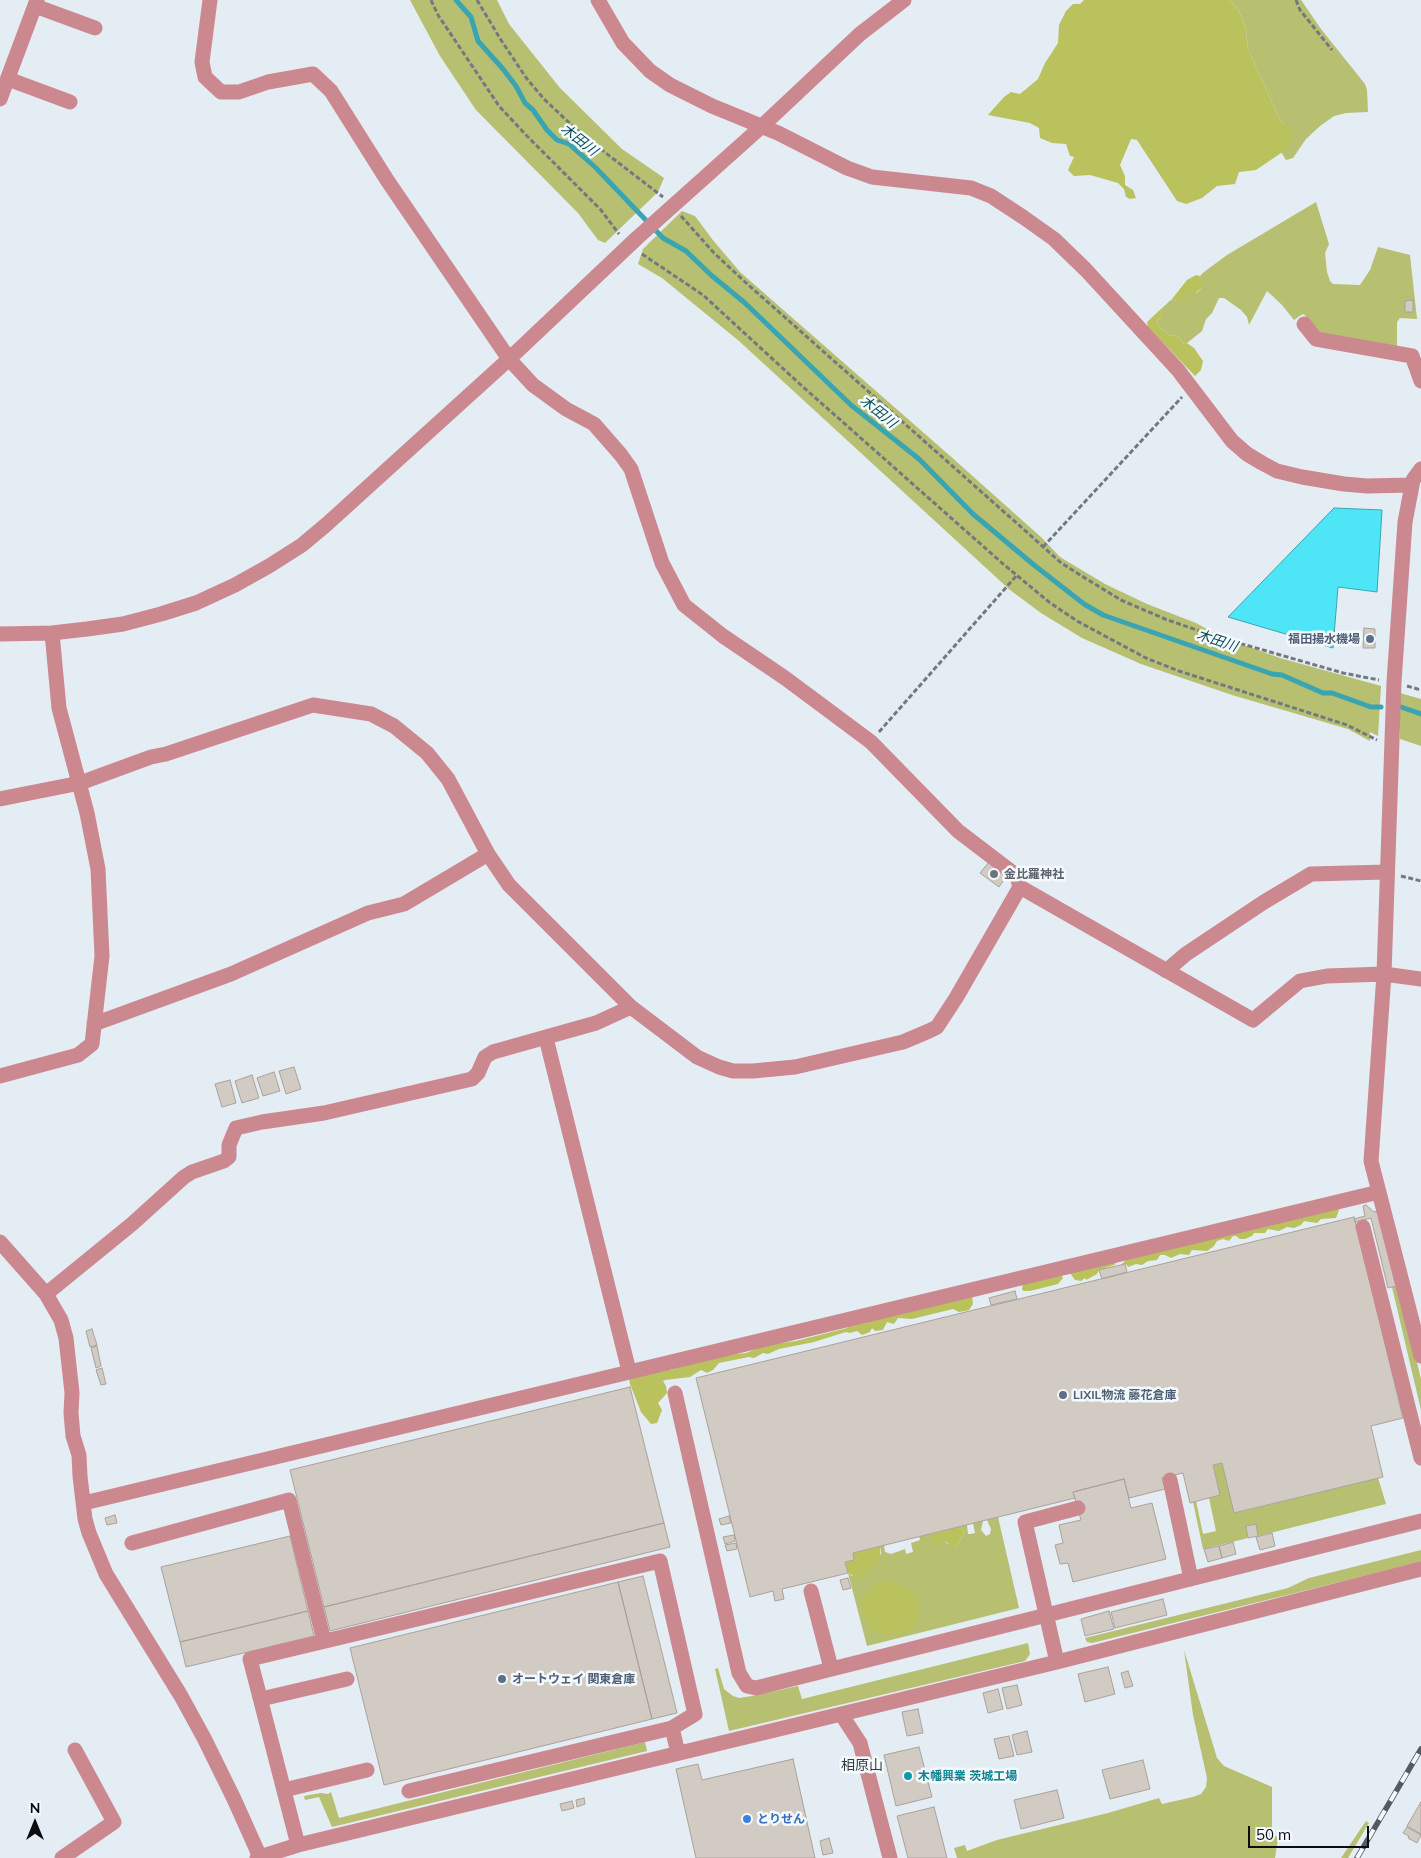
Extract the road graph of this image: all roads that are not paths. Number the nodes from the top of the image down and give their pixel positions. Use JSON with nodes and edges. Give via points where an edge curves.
{"nodes":[{"id":1,"x":210,"y":0,"type":"edge"},
{"id":2,"x":598,"y":0,"type":"edge"},
{"id":3,"x":904,"y":0,"type":"edge"},
{"id":4,"x":36,"y":3,"type":"edge"},
{"id":5,"x":95,"y":28,"type":"dead end"},
{"id":6,"x":8,"y":79,"type":"junction"},
{"id":7,"x":0,"y":99,"type":"edge"},
{"id":8,"x":70,"y":102,"type":"dead end"},
{"id":9,"x":761,"y":127,"type":"junction"},
{"id":10,"x":1304,"y":324,"type":"dead end"},
{"id":11,"x":509,"y":359,"type":"junction"},
{"id":12,"x":1421,"y":381,"type":"edge"},
{"id":13,"x":1421,"y":468,"type":"edge"},
{"id":14,"x":1412,"y":485,"type":"junction"},
{"id":15,"x":52,"y":633,"type":"junction"},
{"id":16,"x":0,"y":634,"type":"edge"},
{"id":17,"x":80,"y":783,"type":"junction"},
{"id":18,"x":0,"y":799,"type":"edge"},
{"id":19,"x":488,"y":854,"type":"junction"},
{"id":20,"x":1386,"y":872,"type":"junction"},
{"id":21,"x":1020,"y":887,"type":"junction"},
{"id":22,"x":1166,"y":971,"type":"junction"},
{"id":23,"x":1384,"y":974,"type":"junction"},
{"id":24,"x":1421,"y":979,"type":"edge"},
{"id":25,"x":631,"y":1008,"type":"junction"},
{"id":26,"x":94,"y":1024,"type":"junction"},
{"id":27,"x":546,"y":1038,"type":"junction"},
{"id":28,"x":0,"y":1076,"type":"edge"},
{"id":29,"x":1379,"y":1192,"type":"junction"},
{"id":30,"x":1363,"y":1227,"type":"dead end"},
{"id":31,"x":0,"y":1242,"type":"edge"},
{"id":32,"x":46,"y":1294,"type":"junction"},
{"id":33,"x":1421,"y":1356,"type":"edge"},
{"id":34,"x":629,"y":1371,"type":"junction"},
{"id":35,"x":675,"y":1392,"type":"dead end"},
{"id":36,"x":1421,"y":1458,"type":"edge"},
{"id":37,"x":1170,"y":1480,"type":"dead end"},
{"id":38,"x":84,"y":1503,"type":"junction"},
{"id":39,"x":1078,"y":1508,"type":"dead end"},
{"id":40,"x":1421,"y":1522,"type":"edge"},
{"id":41,"x":132,"y":1543,"type":"dead end"},
{"id":42,"x":1421,"y":1568,"type":"edge"},
{"id":43,"x":1191,"y":1579,"type":"junction"},
{"id":44,"x":811,"y":1591,"type":"dead end"},
{"id":45,"x":1046,"y":1615,"type":"junction"},
{"id":46,"x":324,"y":1642,"type":"junction"},
{"id":47,"x":1057,"y":1662,"type":"junction"},
{"id":48,"x":832,"y":1668,"type":"junction"},
{"id":49,"x":347,"y":1679,"type":"dead end"},
{"id":50,"x":261,"y":1699,"type":"junction"},
{"id":51,"x":841,"y":1714,"type":"junction"},
{"id":52,"x":672,"y":1728,"type":"junction"},
{"id":53,"x":75,"y":1750,"type":"dead end"},
{"id":54,"x":678,"y":1753,"type":"junction"},
{"id":55,"x":367,"y":1770,"type":"dead end"},
{"id":56,"x":284,"y":1790,"type":"junction"},
{"id":57,"x":409,"y":1791,"type":"dead end"},
{"id":58,"x":298,"y":1845,"type":"junction"},
{"id":59,"x":258,"y":1857,"type":"edge"},
{"id":60,"x":62,"y":1858,"type":"edge"},
{"id":61,"x":890,"y":1858,"type":"edge"}],
"edges":[{"from":1,"to":11,"type":"street","via":[[202,62],[205,77],[221,92],[239,92],[268,82],[313,74],[331,91]]},
{"from":2,"to":9,"type":"street","via":[[623,43],[650,72],[670,85]]},
{"from":3,"to":9,"type":"street","via":[[860,34]]},
{"from":4,"to":5,"type":"street"},
{"from":4,"to":6,"type":"street"},
{"from":6,"to":7,"type":"street"},
{"from":6,"to":8,"type":"street"},
{"from":9,"to":11,"type":"street"},
{"from":9,"to":14,"type":"street","via":[[859,173],[891,180],[971,188],[991,196],[1054,239],[1178,370],[1232,441],[1277,470],[1344,484]]},
{"from":10,"to":12,"type":"street","via":[[1316,339],[1412,356]]},
{"from":11,"to":15,"type":"street","via":[[327,524],[269,566],[196,603],[123,624]]},
{"from":11,"to":21,"type":"street","via":[[533,385],[594,424],[621,455],[630,469],[662,564],[684,605],[870,742],[958,831],[1017,876]]},
{"from":13,"to":14,"type":"street"},
{"from":14,"to":20,"type":"street","via":[[1405,522],[1394,682]]},
{"from":15,"to":16,"type":"street"},
{"from":15,"to":17,"type":"street","via":[[59,708]]},
{"from":17,"to":18,"type":"street"},
{"from":17,"to":19,"type":"street","via":[[314,705],[371,714],[394,726],[427,753],[448,779]]},
{"from":17,"to":26,"type":"street","via":[[98,869],[102,956]]},
{"from":19,"to":25,"type":"street","via":[[509,885]]},
{"from":19,"to":26,"type":"street","via":[[404,904],[368,913],[231,974]]},
{"from":20,"to":22,"type":"street","via":[[1312,874],[1202,943]]},
{"from":20,"to":23,"type":"street"},
{"from":21,"to":22,"type":"street"},
{"from":21,"to":25,"type":"street","via":[[936,1027],[903,1042],[795,1067],[733,1070],[693,1054]]},
{"from":22,"to":23,"type":"street","via":[[1252,1020],[1300,981],[1327,976]]},
{"from":23,"to":24,"type":"street"},
{"from":23,"to":29,"type":"street","via":[[1371,1161]]},
{"from":25,"to":27,"type":"street"},
{"from":26,"to":28,"type":"street","via":[[92,1044],[78,1056]]},
{"from":27,"to":32,"type":"street","via":[[493,1052],[485,1057],[472,1079],[324,1113],[236,1128],[224,1161],[184,1177]]},
{"from":27,"to":34,"type":"street"},
{"from":29,"to":33,"type":"street"},
{"from":29,"to":34,"type":"street"},
{"from":30,"to":36,"type":"street"},
{"from":31,"to":32,"type":"street"},
{"from":32,"to":38,"type":"street","via":[[61,1320],[66,1338],[73,1436],[79,1455]]},
{"from":34,"to":38,"type":"street"},
{"from":35,"to":48,"type":"street","via":[[739,1673],[746,1686],[756,1688]]},
{"from":37,"to":43,"type":"street"},
{"from":38,"to":59,"type":"street","via":[[89,1533],[106,1574],[181,1696],[234,1799]]},
{"from":39,"to":45,"type":"street","via":[[1024,1522]]},
{"from":40,"to":43,"type":"street"},
{"from":41,"to":46,"type":"street","via":[[289,1500]]},
{"from":42,"to":47,"type":"street"},
{"from":43,"to":45,"type":"street"},
{"from":44,"to":48,"type":"street"},
{"from":45,"to":47,"type":"street"},
{"from":45,"to":48,"type":"street"},
{"from":46,"to":50,"type":"street","via":[[250,1659]]},
{"from":46,"to":52,"type":"street","via":[[660,1561],[695,1714]]},
{"from":47,"to":51,"type":"street"},
{"from":49,"to":50,"type":"street"},
{"from":50,"to":56,"type":"street"},
{"from":51,"to":54,"type":"street"},
{"from":51,"to":61,"type":"street","via":[[860,1743]]},
{"from":52,"to":54,"type":"street"},
{"from":52,"to":57,"type":"street"},
{"from":53,"to":60,"type":"street","via":[[114,1822]]},
{"from":54,"to":58,"type":"street"},
{"from":55,"to":56,"type":"street"},
{"from":56,"to":58,"type":"street"},
{"from":58,"to":59,"type":"street"}]}
